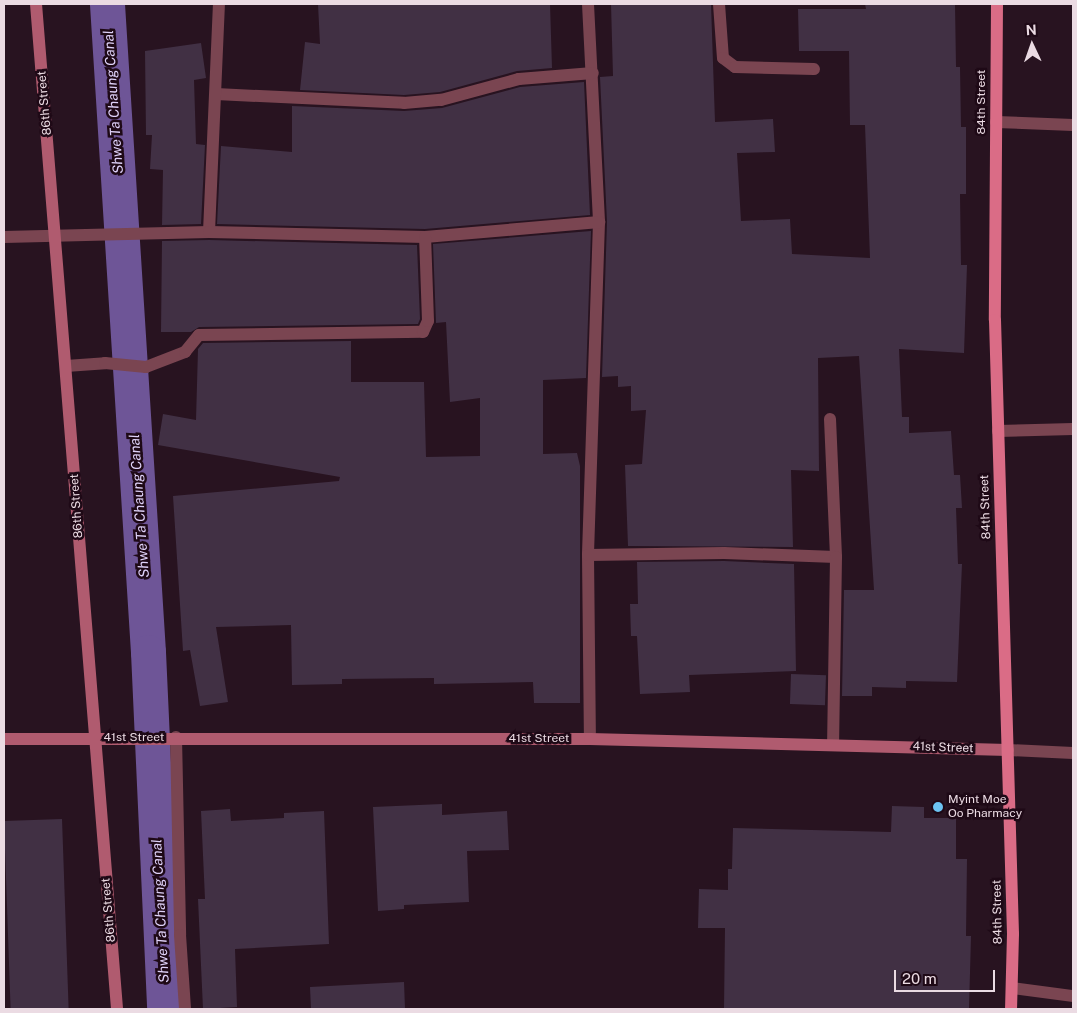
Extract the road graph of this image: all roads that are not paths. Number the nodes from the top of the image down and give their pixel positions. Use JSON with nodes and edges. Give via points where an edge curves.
{"nodes":[{"id":1,"x":36,"y":4,"type":"edge"},
{"id":2,"x":219,"y":4,"type":"edge"},
{"id":3,"x":588,"y":4,"type":"edge"},
{"id":4,"x":719,"y":4,"type":"edge"},
{"id":5,"x":996,"y":4,"type":"edge"},
{"id":6,"x":814,"y":69,"type":"dead end"},
{"id":7,"x":592,"y":73,"type":"junction"},
{"id":8,"x":216,"y":94,"type":"junction"},
{"id":9,"x":996,"y":122,"type":"junction"},
{"id":10,"x":1073,"y":125,"type":"edge"},
{"id":11,"x":599,"y":222,"type":"junction"},
{"id":12,"x":209,"y":232,"type":"junction"},
{"id":13,"x":4,"y":237,"type":"edge"},
{"id":14,"x":58,"y":237,"type":"junction"},
{"id":15,"x":426,"y":237,"type":"junction"},
{"id":16,"x":66,"y":366,"type":"junction"},
{"id":17,"x":830,"y":419,"type":"dead end"},
{"id":18,"x":1073,"y":429,"type":"edge"},
{"id":19,"x":998,"y":430,"type":"junction"},
{"id":20,"x":588,"y":555,"type":"junction"},
{"id":21,"x":836,"y":557,"type":"junction"},
{"id":22,"x":172,"y":737,"type":"junction"},
{"id":23,"x":95,"y":738,"type":"junction"},
{"id":24,"x":4,"y":739,"type":"edge"},
{"id":25,"x":590,"y":739,"type":"junction"},
{"id":26,"x":833,"y":745,"type":"junction"},
{"id":27,"x":1008,"y":750,"type":"junction"},
{"id":28,"x":1073,"y":753,"type":"edge"},
{"id":29,"x":1012,"y":988,"type":"junction"},
{"id":30,"x":1073,"y":996,"type":"edge"},
{"id":31,"x":117,"y":1009,"type":"edge"},
{"id":32,"x":185,"y":1009,"type":"edge"},
{"id":33,"x":1012,"y":1009,"type":"edge"}],
"edges":[{"from":1,"to":14,"type":"main road","name":"86th Street"},
{"from":2,"to":8,"type":"street"},
{"from":3,"to":7,"type":"street"},
{"from":4,"to":6,"type":"street","via":[[723,58],[735,67]]},
{"from":5,"to":9,"type":"main road","name":"84th Street"},
{"from":7,"to":8,"type":"street","via":[[519,78],[441,100],[404,103]]},
{"from":7,"to":11,"type":"street"},
{"from":8,"to":12,"type":"street"},
{"from":9,"to":10,"type":"street"},
{"from":9,"to":19,"type":"main road","name":"84th Street","via":[[994,320]]},
{"from":11,"to":15,"type":"street"},
{"from":11,"to":20,"type":"street"},
{"from":12,"to":14,"type":"street"},
{"from":12,"to":15,"type":"street"},
{"from":13,"to":14,"type":"street"},
{"from":14,"to":16,"type":"main road","name":"86th Street"},
{"from":15,"to":16,"type":"street","via":[[428,321],[423,332],[199,335],[185,352],[146,368],[104,364]]},
{"from":16,"to":23,"type":"main road","name":"86th Street"},
{"from":17,"to":21,"type":"street"},
{"from":18,"to":19,"type":"street"},
{"from":19,"to":27,"type":"main road","name":"84th Street"},
{"from":20,"to":21,"type":"street","via":[[724,552]]},
{"from":20,"to":25,"type":"street"},
{"from":21,"to":26,"type":"street"},
{"from":22,"to":23,"type":"main road","name":"41st Street"},
{"from":22,"to":25,"type":"main road","name":"41st Street"},
{"from":22,"to":32,"type":"street"},
{"from":23,"to":24,"type":"main road","name":"41st Street"},
{"from":23,"to":31,"type":"main road","name":"86th Street"},
{"from":25,"to":26,"type":"main road","name":"41st Street"},
{"from":26,"to":27,"type":"main road","name":"41st Street"},
{"from":27,"to":28,"type":"street","name":"41st Street"},
{"from":27,"to":29,"type":"main road","name":"84th Street"},
{"from":29,"to":30,"type":"street"},
{"from":29,"to":33,"type":"main road","name":"84th Street"}]}
